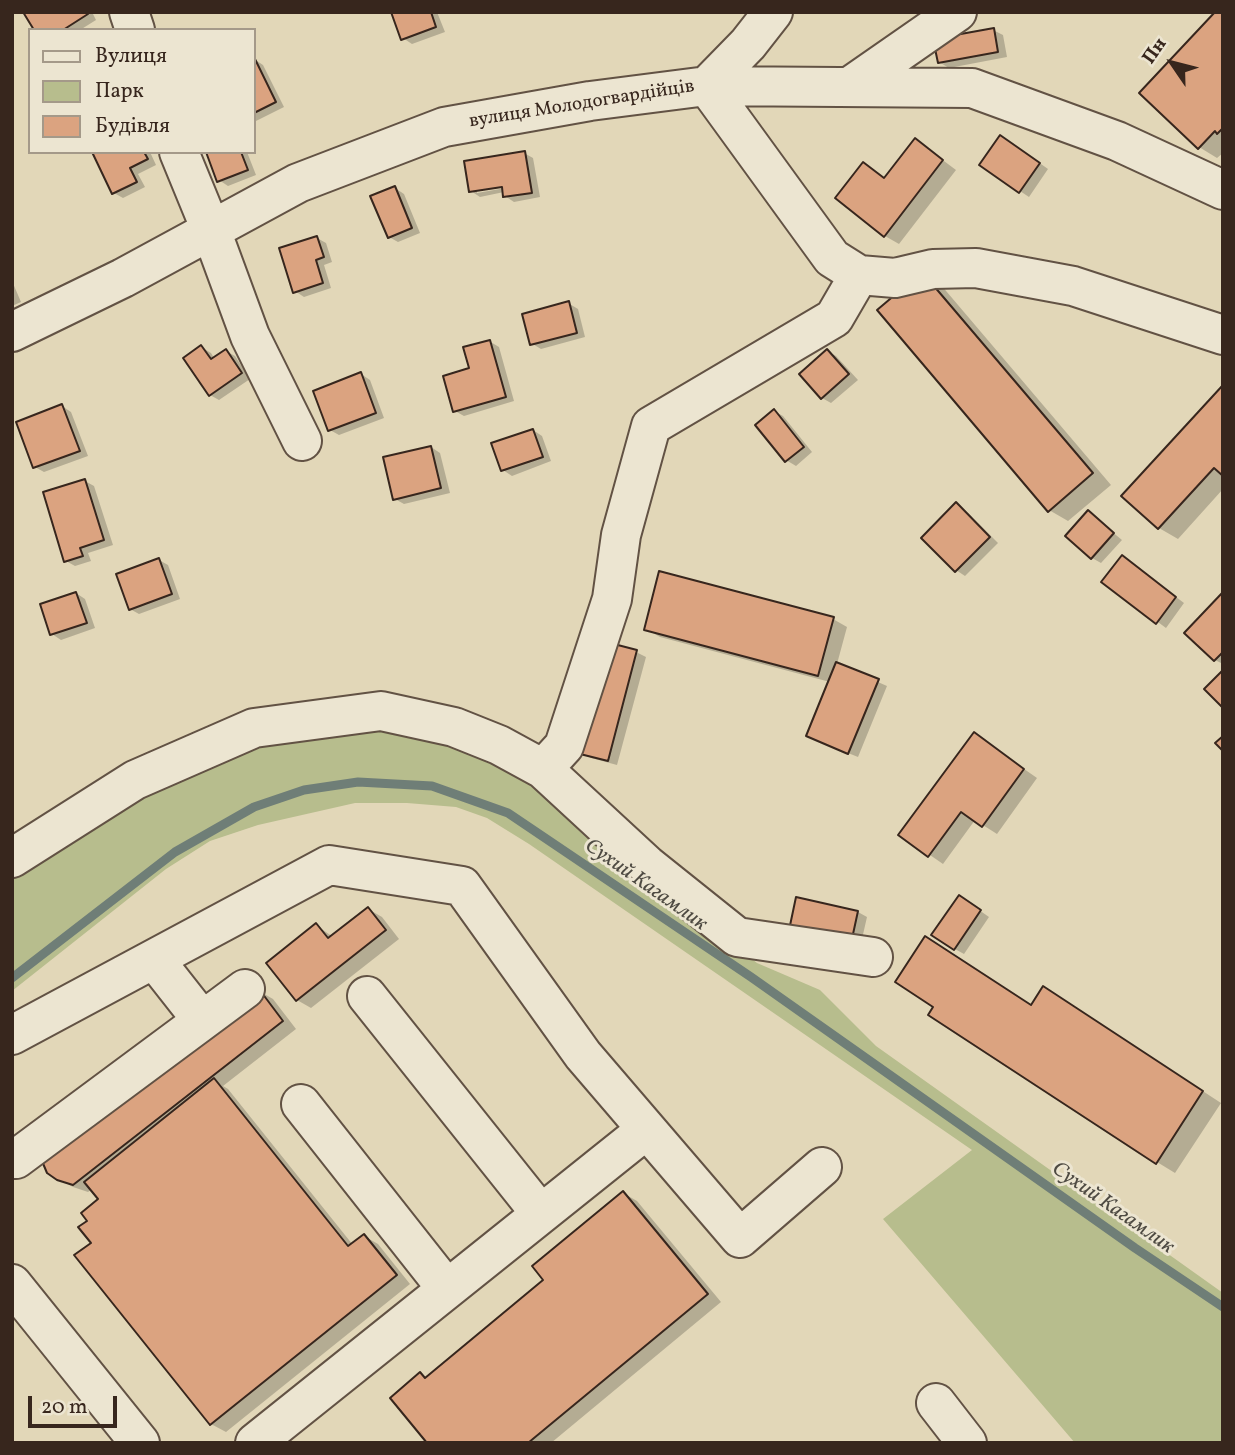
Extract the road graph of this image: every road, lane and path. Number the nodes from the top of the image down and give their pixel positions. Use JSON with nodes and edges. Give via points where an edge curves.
{"nodes":[{"id":1,"x":773,"y":12,"type":"edge"},
{"id":2,"x":957,"y":12,"type":"edge"},
{"id":3,"x":707,"y":86,"type":"junction"},
{"id":4,"x":849,"y":87,"type":"junction"},
{"id":5,"x":180,"y":154,"type":"edge"},
{"id":6,"x":1223,"y":190,"type":"edge"},
{"id":7,"x":211,"y":230,"type":"junction"},
{"id":8,"x":859,"y":275,"type":"junction"},
{"id":9,"x":12,"y":332,"type":"edge"},
{"id":10,"x":1223,"y":335,"type":"edge"},
{"id":11,"x":302,"y":441,"type":"dead end"},
{"id":12,"x":544,"y":769,"type":"junction"},
{"id":13,"x":12,"y":858,"type":"edge"},
{"id":14,"x":873,"y":957,"type":"dead end"},
{"id":15,"x":154,"y":959,"type":"junction"},
{"id":16,"x":245,"y":989,"type":"dead end"},
{"id":17,"x":367,"y":996,"type":"dead end"},
{"id":18,"x":202,"y":1020,"type":"junction"},
{"id":19,"x":12,"y":1035,"type":"edge"},
{"id":20,"x":301,"y":1104,"type":"dead end"},
{"id":21,"x":646,"y":1130,"type":"junction"},
{"id":22,"x":16,"y":1158,"type":"dead end"},
{"id":23,"x":822,"y":1167,"type":"dead end"},
{"id":24,"x":541,"y":1214,"type":"junction"},
{"id":25,"x":12,"y":1284,"type":"edge"},
{"id":26,"x":447,"y":1289,"type":"junction"},
{"id":27,"x":936,"y":1403,"type":"dead end"},
{"id":28,"x":140,"y":1443,"type":"edge"},
{"id":29,"x":255,"y":1443,"type":"edge"},
{"id":30,"x":967,"y":1443,"type":"edge"}],
"edges":[{"from":1,"to":3,"type":"street"},
{"from":2,"to":4,"type":"street"},
{"from":3,"to":4,"type":"street"},
{"from":3,"to":7,"type":"street","name":"вулиця Молодогвардійців","via":[[590,100],[444,127],[298,183]]},
{"from":3,"to":8,"type":"street","name":"вулиця Молодогвардійців","via":[[832,258]]},
{"from":4,"to":6,"type":"street","via":[[972,88],[1117,141]]},
{"from":5,"to":7,"type":"street"},
{"from":7,"to":9,"type":"street","name":"вулиця Молодогвардійців"},
{"from":7,"to":11,"type":"street","via":[[250,336]]},
{"from":8,"to":10,"type":"street","name":"вулиця Молодогвардійців","via":[[895,278],[933,269],[976,268],[1073,286]]},
{"from":8,"to":12,"type":"street","via":[[834,318],[651,426],[621,535],[612,599],[564,746]]},
{"from":12,"to":13,"type":"street","via":[[454,727],[381,711],[254,728],[135,780]]},
{"from":12,"to":14,"type":"street","via":[[647,865],[737,937]]},
{"from":15,"to":18,"type":"street"},
{"from":15,"to":19,"type":"street"},
{"from":15,"to":21,"type":"street","via":[[329,865],[462,886],[583,1055]]},
{"from":16,"to":18,"type":"street"},
{"from":17,"to":24,"type":"street"},
{"from":18,"to":22,"type":"street"},
{"from":20,"to":26,"type":"street"},
{"from":21,"to":23,"type":"street","via":[[740,1238]]},
{"from":21,"to":24,"type":"street"},
{"from":24,"to":26,"type":"street"},
{"from":25,"to":28,"type":"street"},
{"from":26,"to":29,"type":"street"},
{"from":27,"to":30,"type":"street"}]}
